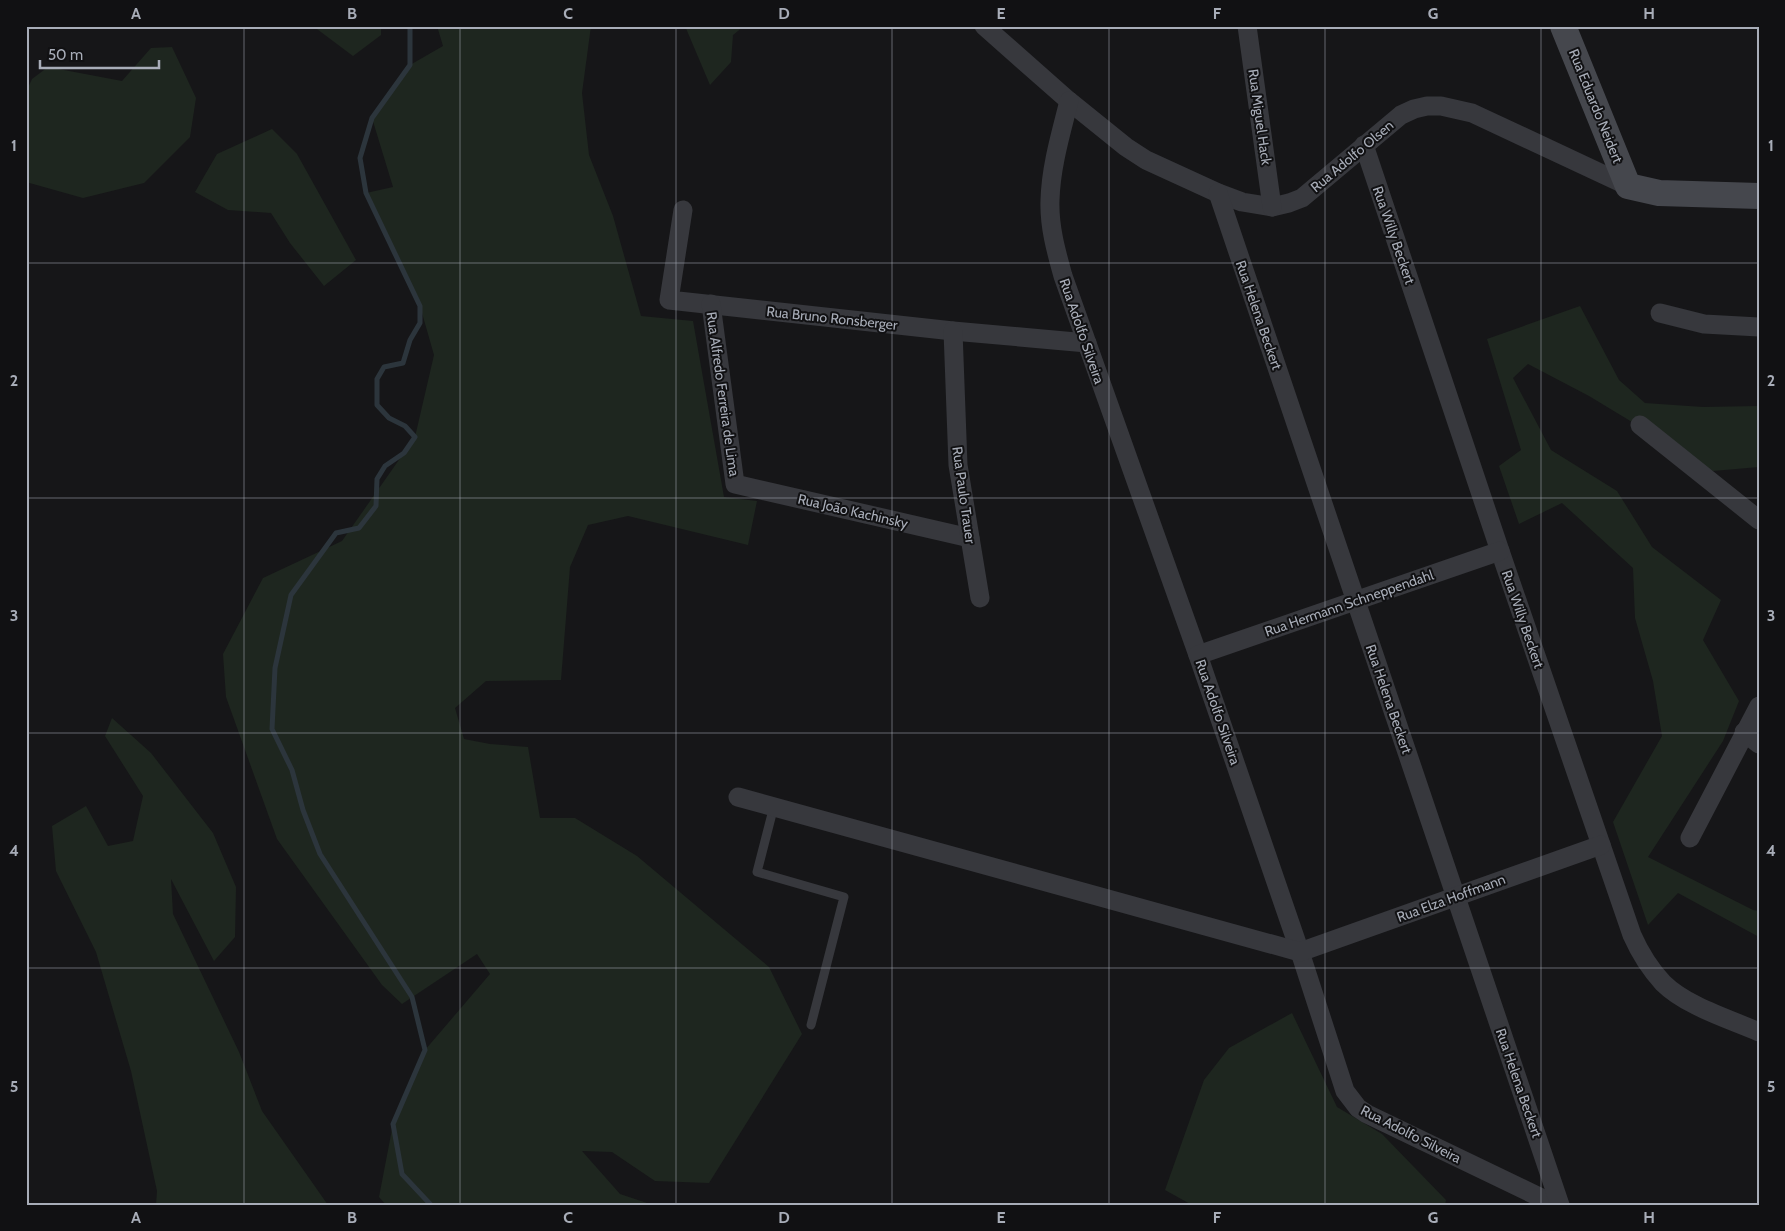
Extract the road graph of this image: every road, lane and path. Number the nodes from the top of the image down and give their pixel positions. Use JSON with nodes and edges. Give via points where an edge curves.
{"nodes":[{"id":1,"x":984,"y":26,"type":"edge"},
{"id":2,"x":1247,"y":26,"type":"edge"},
{"id":3,"x":1563,"y":26,"type":"edge"},
{"id":4,"x":1070,"y":101,"type":"junction"},
{"id":5,"x":1364,"y":145,"type":"junction"},
{"id":6,"x":1628,"y":186,"type":"junction"},
{"id":7,"x":1218,"y":193,"type":"junction"},
{"id":8,"x":1759,"y":196,"type":"edge"},
{"id":9,"x":1272,"y":207,"type":"junction"},
{"id":10,"x":683,"y":210,"type":"dead end"},
{"id":11,"x":711,"y":304,"type":"junction"},
{"id":12,"x":1660,"y":313,"type":"dead end"},
{"id":13,"x":1759,"y":326,"type":"edge"},
{"id":14,"x":953,"y":331,"type":"junction"},
{"id":15,"x":1086,"y":342,"type":"junction"},
{"id":16,"x":1640,"y":425,"type":"dead end"},
{"id":17,"x":735,"y":484,"type":"joint"},
{"id":18,"x":1759,"y":520,"type":"edge"},
{"id":19,"x":970,"y":538,"type":"junction"},
{"id":20,"x":1500,"y":551,"type":"junction"},
{"id":21,"x":980,"y":598,"type":"dead end"},
{"id":22,"x":1356,"y":601,"type":"junction"},
{"id":23,"x":1198,"y":655,"type":"junction"},
{"id":24,"x":1759,"y":706,"type":"edge"},
{"id":25,"x":1744,"y":732,"type":"junction"},
{"id":26,"x":1759,"y":744,"type":"edge"},
{"id":27,"x":738,"y":797,"type":"dead end"},
{"id":28,"x":774,"y":806,"type":"junction"},
{"id":29,"x":1690,"y":838,"type":"dead end"},
{"id":30,"x":1601,"y":845,"type":"junction"},
{"id":31,"x":1456,"y":896,"type":"junction"},
{"id":32,"x":1300,"y":952,"type":"junction"},
{"id":33,"x":811,"y":1025,"type":"dead end"},
{"id":34,"x":1759,"y":1032,"type":"edge"},
{"id":35,"x":1558,"y":1205,"type":"edge"}],
"edges":[{"from":1,"to":4,"type":"street","name":"Rua Adolfo Olsen"},
{"from":2,"to":9,"type":"street","name":"Rua Miguel Hack"},
{"from":3,"to":6,"type":"main road","name":"Rua Eduardo Neidert"},
{"from":4,"to":7,"type":"street","name":"Rua Adolfo Olsen","via":[[1146,160]]},
{"from":4,"to":15,"type":"street","name":"Rua Adolfo Silveira","via":[[1054,168],[1051,222],[1063,276]]},
{"from":5,"to":6,"type":"street","name":"Rua Adolfo Olsen","via":[[1393,121],[1414,109],[1441,106],[1472,113]]},
{"from":5,"to":9,"type":"street","name":"Rua Adolfo Olsen","via":[[1302,198]]},
{"from":5,"to":20,"type":"street","name":"Rua Willy Beckert"},
{"from":6,"to":8,"type":"main road","name":"Rua Adolfo Olsen","via":[[1659,193]]},
{"from":7,"to":9,"type":"street","name":"Rua Adolfo Olsen","via":[[1242,202]]},
{"from":7,"to":22,"type":"street","name":"Rua Helena Beckert"},
{"from":10,"to":11,"type":"street","name":"Rua Bruno Ronsberger","via":[[669,300]]},
{"from":11,"to":14,"type":"street","name":"Rua Bruno Ronsberger"},
{"from":11,"to":17,"type":"street","name":"Rua Alfredo Ferreira de Lima"},
{"from":12,"to":13,"type":"street","via":[[1704,324]]},
{"from":14,"to":15,"type":"street","name":"Rua Bruno Ronsberger"},
{"from":14,"to":19,"type":"street","name":"Rua Paulo Trauer","via":[[958,465]]},
{"from":15,"to":23,"type":"street","name":"Rua Adolfo Silveira"},
{"from":16,"to":18,"type":"street"},
{"from":17,"to":19,"type":"street","name":"Rua João Kachinsky"},
{"from":19,"to":21,"type":"street","name":"Rua Paulo Trauer"},
{"from":20,"to":22,"type":"street","name":"Rua Hermann Schneppendahl"},
{"from":20,"to":30,"type":"street","name":"Rua Willy Beckert"},
{"from":22,"to":23,"type":"street","name":"Rua Hermann Schneppendahl"},
{"from":22,"to":31,"type":"street","name":"Rua Helena Beckert"},
{"from":23,"to":32,"type":"street","name":"Rua Adolfo Silveira"},
{"from":24,"to":25,"type":"street"},
{"from":25,"to":26,"type":"street"},
{"from":25,"to":29,"type":"street"},
{"from":27,"to":28,"type":"street"},
{"from":28,"to":32,"type":"street"},
{"from":28,"to":33,"type":"lane","via":[[757,872],[844,897]]},
{"from":30,"to":31,"type":"street","name":"Rua Elza Hoffmann"},
{"from":30,"to":34,"type":"street","name":"Rua Willy Beckert","via":[[1632,935],[1651,969],[1680,996]]},
{"from":31,"to":32,"type":"street","name":"Rua Elza Hoffmann"},
{"from":31,"to":35,"type":"street","name":"Rua Helena Beckert"},
{"from":32,"to":35,"type":"street","name":"Rua Adolfo Silveira","via":[[1345,1091],[1358,1108]]}]}
